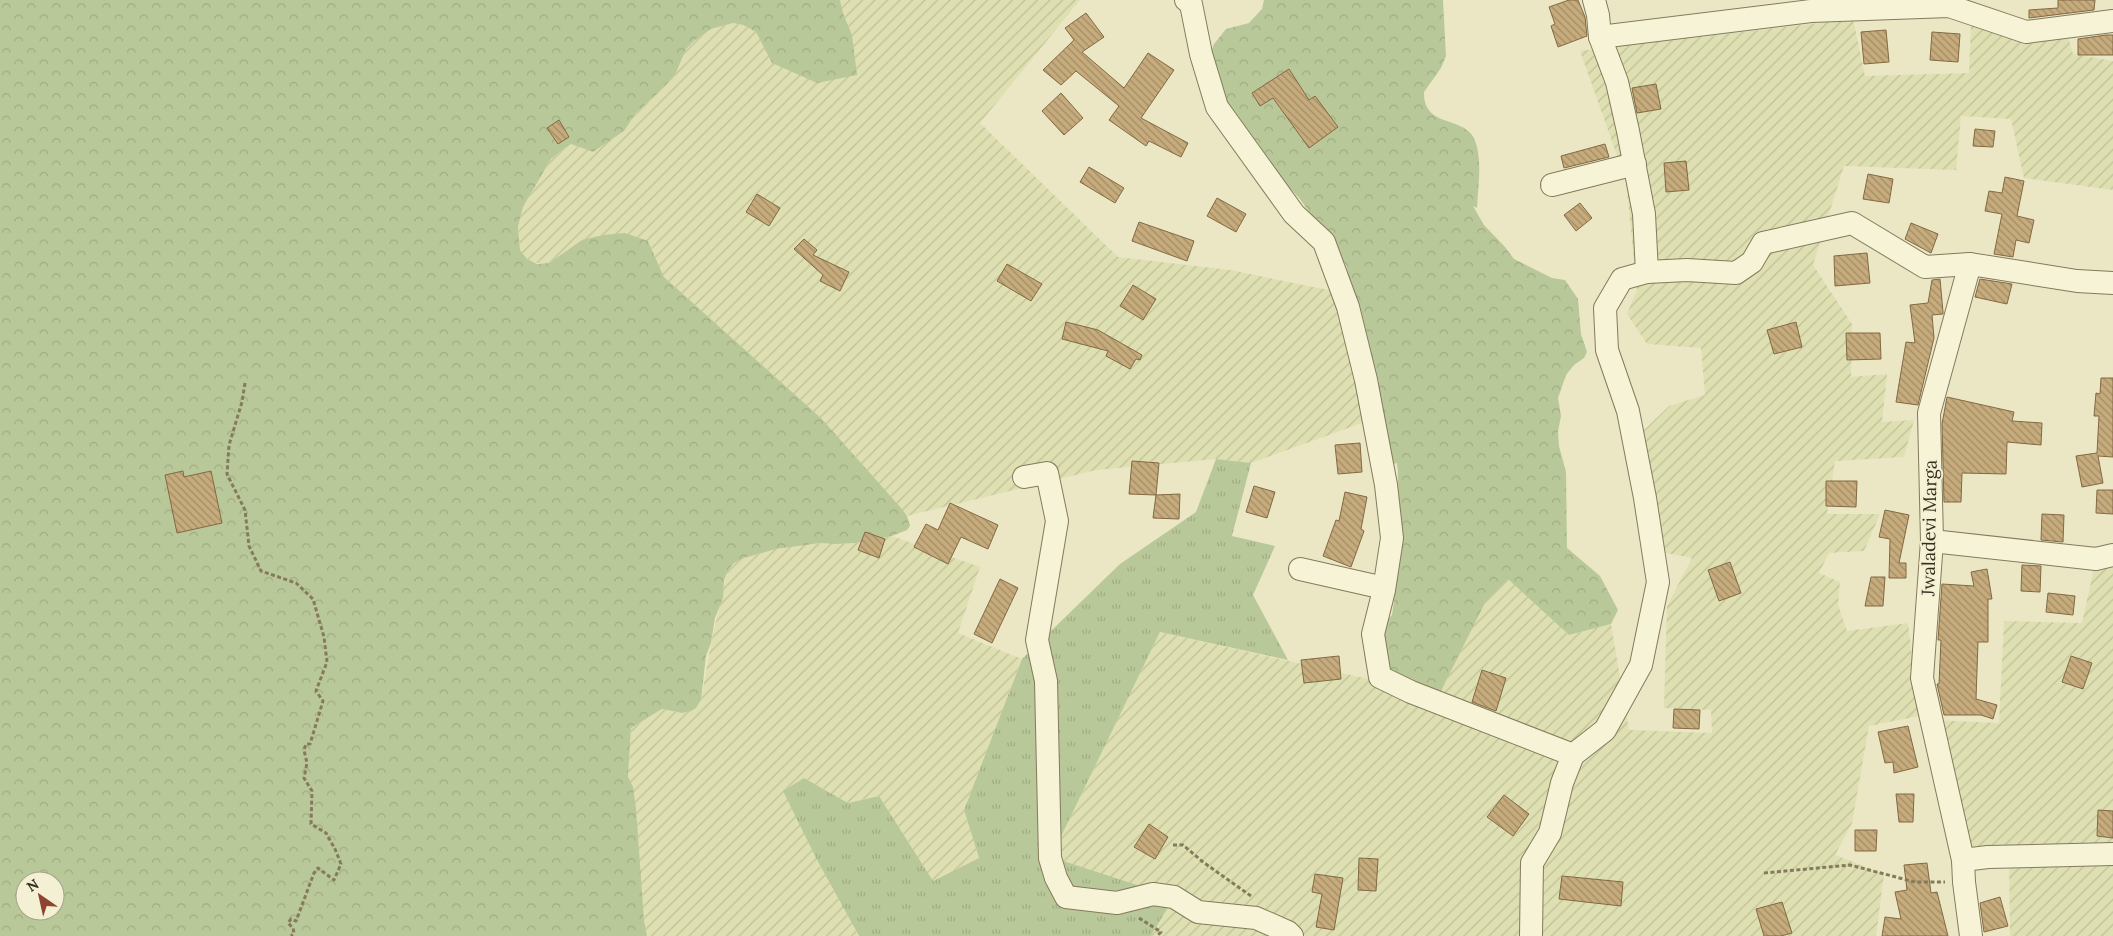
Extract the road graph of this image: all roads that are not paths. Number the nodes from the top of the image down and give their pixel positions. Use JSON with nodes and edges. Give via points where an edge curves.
{"nodes":[{"id":1,"x":1186,"y":0,"type":"edge"},
{"id":2,"x":1594,"y":0,"type":"edge"},
{"id":3,"x":1978,"y":8,"type":"edge"},
{"id":4,"x":2113,"y":21,"type":"edge"},
{"id":5,"x":1600,"y":37,"type":"junction"},
{"id":6,"x":1634,"y":164,"type":"junction"},
{"id":7,"x":1552,"y":185,"type":"dead end"},
{"id":8,"x":1970,"y":264,"type":"junction"},
{"id":9,"x":1647,"y":272,"type":"junction"},
{"id":10,"x":2113,"y":284,"type":"edge"},
{"id":11,"x":1024,"y":477,"type":"dead end"},
{"id":12,"x":1932,"y":541,"type":"junction"},
{"id":13,"x":2113,"y":555,"type":"edge"},
{"id":14,"x":1300,"y":569,"type":"dead end"},
{"id":15,"x":1384,"y":588,"type":"junction"},
{"id":16,"x":1573,"y":755,"type":"junction"},
{"id":17,"x":2113,"y":854,"type":"edge"},
{"id":18,"x":1964,"y":871,"type":"junction"},
{"id":19,"x":1292,"y":936,"type":"edge"},
{"id":20,"x":1531,"y":936,"type":"edge"},
{"id":21,"x":1971,"y":936,"type":"edge"}],
"edges":[{"from":1,"to":15,"type":"street","via":[[1191,4],[1201,54],[1217,106],[1294,214],[1324,242],[1348,307],[1386,485],[1392,538]]},
{"from":2,"to":5,"type":"street"},
{"from":3,"to":4,"type":"street","via":[[2026,32]]},
{"from":3,"to":5,"type":"street","via":[[1949,6],[1811,11]]},
{"from":5,"to":6,"type":"street","via":[[1617,82]]},
{"from":6,"to":7,"type":"street"},
{"from":6,"to":9,"type":"street","via":[[1644,214]]},
{"from":8,"to":9,"type":"street","via":[[1925,267],[1852,223],[1764,243],[1752,262],[1736,273]]},
{"from":8,"to":10,"type":"street"},
{"from":8,"to":12,"type":"street","name":"Jwaladevi Marga","via":[[1929,413]]},
{"from":9,"to":16,"type":"street","via":[[1622,279],[1605,308],[1607,350],[1628,411],[1658,582],[1641,666],[1605,730]]},
{"from":11,"to":19,"type":"street","via":[[1047,473],[1057,521],[1037,640],[1046,681],[1050,858],[1066,897],[1117,904],[1154,894],[1174,897],[1198,912],[1256,918]]},
{"from":12,"to":13,"type":"street","via":[[2096,560]]},
{"from":12,"to":18,"type":"street","name":"Jwaladevi Marga","via":[[1922,678]]},
{"from":14,"to":15,"type":"street"},
{"from":15,"to":16,"type":"street","via":[[1373,634],[1380,677]]},
{"from":16,"to":20,"type":"street","via":[[1562,783],[1550,833],[1532,863]]},
{"from":17,"to":18,"type":"street","via":[[1988,857]]},
{"from":18,"to":21,"type":"street","name":"Jwaladevi Marga"}]}
